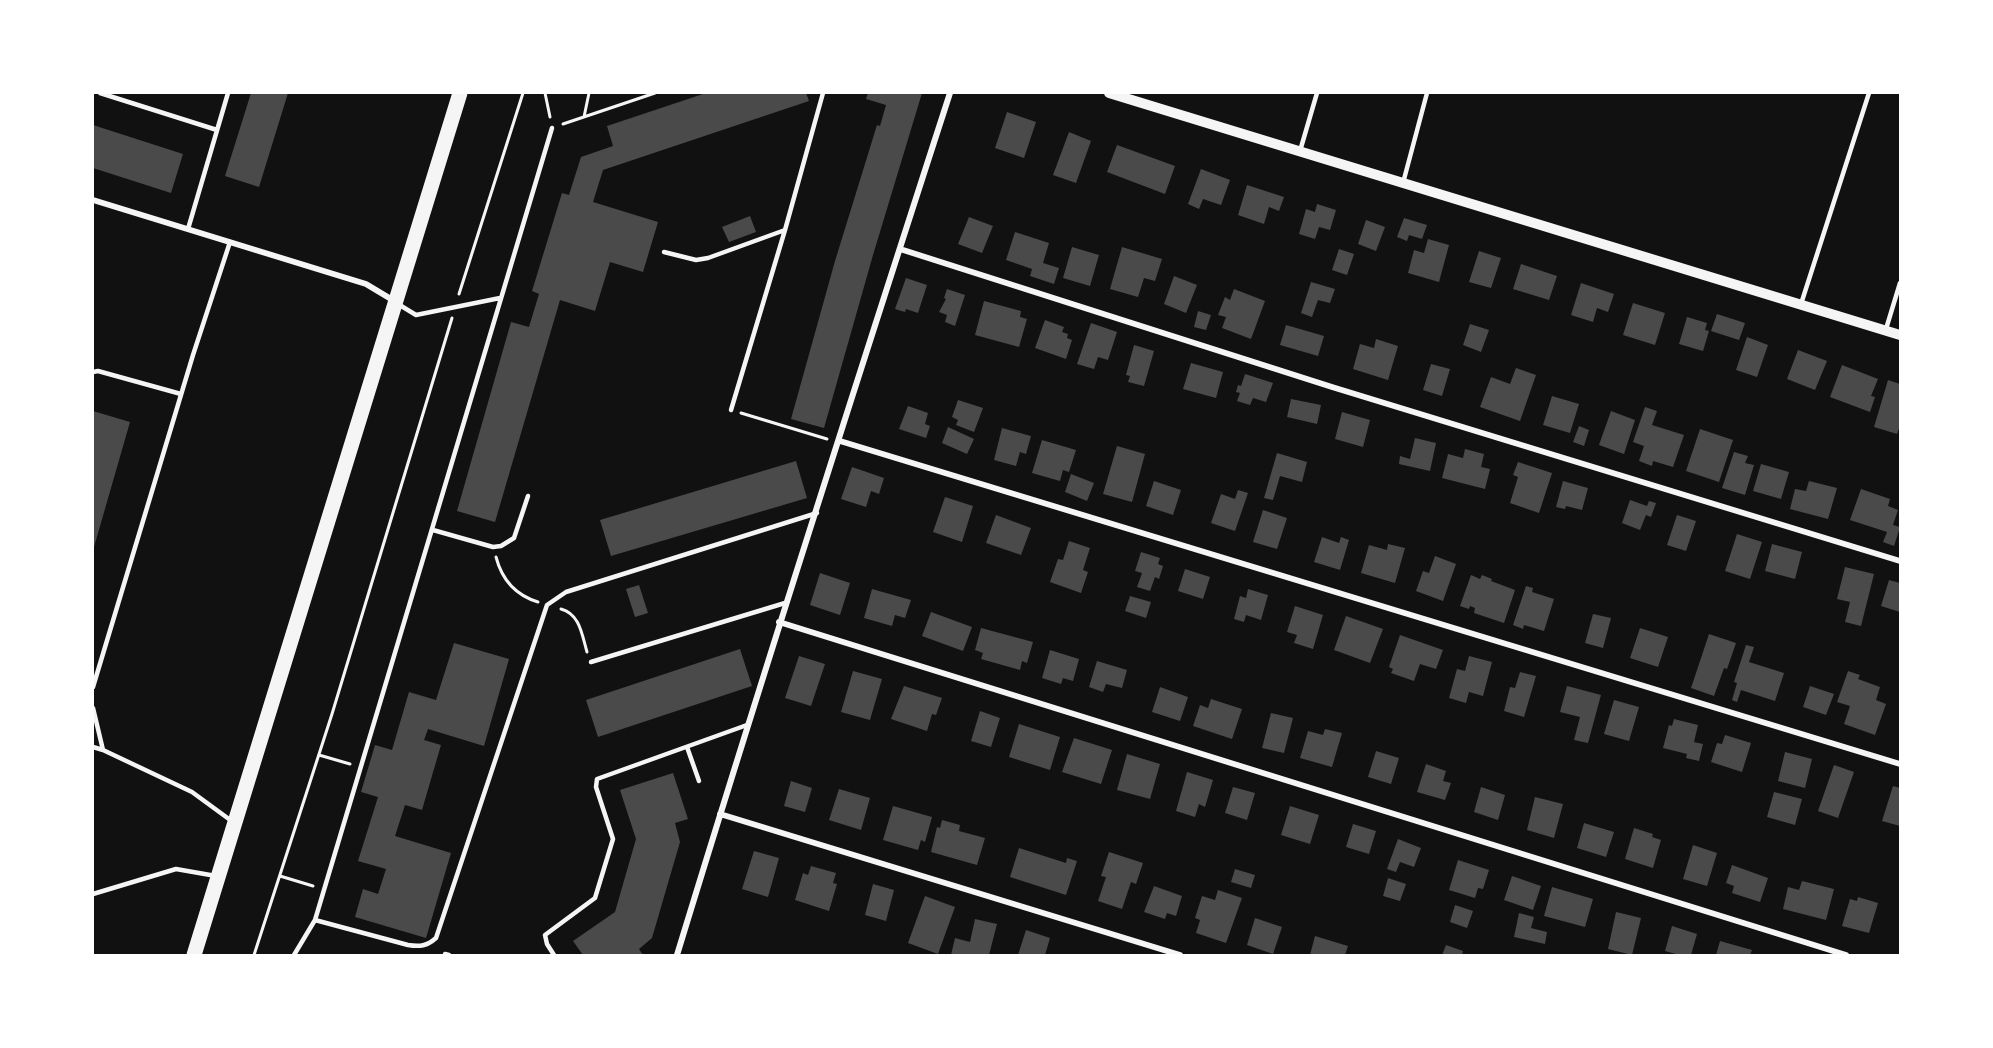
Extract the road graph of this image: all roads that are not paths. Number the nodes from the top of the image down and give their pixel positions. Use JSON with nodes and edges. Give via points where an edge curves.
{"nodes":[{"id":1,"x":100,"y":93,"type":"edge"},
{"id":2,"x":228,"y":93,"type":"edge"},
{"id":3,"x":460,"y":93,"type":"edge"},
{"id":4,"x":823,"y":93,"type":"edge"},
{"id":5,"x":950,"y":93,"type":"edge"},
{"id":6,"x":1109,"y":93,"type":"edge"},
{"id":7,"x":1317,"y":93,"type":"edge"},
{"id":8,"x":1427,"y":93,"type":"edge"},
{"id":9,"x":1869,"y":93,"type":"edge"},
{"id":10,"x":552,"y":128,"type":"road end"},
{"id":11,"x":217,"y":130,"type":"junction"},
{"id":12,"x":1299,"y":151,"type":"junction"},
{"id":13,"x":1403,"y":183,"type":"junction"},
{"id":14,"x":93,"y":200,"type":"edge"},
{"id":15,"x":188,"y":229,"type":"junction"},
{"id":16,"x":785,"y":230,"type":"junction"},
{"id":17,"x":230,"y":242,"type":"junction"},
{"id":18,"x":900,"y":249,"type":"junction"},
{"id":19,"x":664,"y":252,"type":"dead end"},
{"id":20,"x":1900,"y":283,"type":"edge"},
{"id":21,"x":500,"y":298,"type":"junction"},
{"id":22,"x":396,"y":302,"type":"junction"},
{"id":23,"x":1801,"y":304,"type":"junction"},
{"id":24,"x":1885,"y":331,"type":"junction"},
{"id":25,"x":1900,"y":335,"type":"edge"},
{"id":26,"x":93,"y":372,"type":"edge"},
{"id":27,"x":182,"y":394,"type":"junction"},
{"id":28,"x":731,"y":410,"type":"dead end"},
{"id":29,"x":840,"y":441,"type":"junction"},
{"id":30,"x":528,"y":496,"type":"dead end"},
{"id":31,"x":817,"y":513,"type":"junction"},
{"id":32,"x":433,"y":530,"type":"junction"},
{"id":33,"x":1900,"y":561,"type":"edge"},
{"id":34,"x":785,"y":603,"type":"junction"},
{"id":35,"x":779,"y":622,"type":"junction"},
{"id":36,"x":591,"y":662,"type":"dead end"},
{"id":37,"x":93,"y":687,"type":"edge"},
{"id":38,"x":93,"y":708,"type":"edge"},
{"id":39,"x":747,"y":725,"type":"junction"},
{"id":40,"x":93,"y":747,"type":"edge"},
{"id":41,"x":687,"y":747,"type":"junction"},
{"id":42,"x":103,"y":750,"type":"junction"},
{"id":43,"x":1900,"y":764,"type":"edge"},
{"id":44,"x":699,"y":782,"type":"dead end"},
{"id":45,"x":720,"y":814,"type":"junction"},
{"id":46,"x":235,"y":824,"type":"junction"},
{"id":47,"x":219,"y":876,"type":"junction"},
{"id":48,"x":93,"y":894,"type":"edge"},
{"id":49,"x":315,"y":920,"type":"junction"},
{"id":50,"x":194,"y":955,"type":"edge"},
{"id":51,"x":294,"y":955,"type":"edge"},
{"id":52,"x":554,"y":955,"type":"edge"},
{"id":53,"x":677,"y":955,"type":"edge"},
{"id":54,"x":1180,"y":955,"type":"edge"},
{"id":55,"x":1846,"y":955,"type":"edge"}],
"edges":[{"from":1,"to":11,"type":"lane"},
{"from":2,"to":11,"type":"lane"},
{"from":3,"to":22,"type":"highway"},
{"from":4,"to":16,"type":"lane"},
{"from":5,"to":18,"type":"street"},
{"from":6,"to":12,"type":"street"},
{"from":7,"to":12,"type":"lane"},
{"from":8,"to":13,"type":"lane"},
{"from":9,"to":23,"type":"lane"},
{"from":10,"to":21,"type":"lane"},
{"from":11,"to":15,"type":"lane"},
{"from":12,"to":13,"type":"street"},
{"from":13,"to":23,"type":"street"},
{"from":14,"to":15,"type":"street"},
{"from":15,"to":17,"type":"street"},
{"from":16,"to":19,"type":"lane","via":[[708,258],[696,260]]},
{"from":16,"to":28,"type":"lane"},
{"from":17,"to":22,"type":"street","via":[[366,284]]},
{"from":17,"to":27,"type":"lane"},
{"from":18,"to":29,"type":"street"},
{"from":18,"to":33,"type":"street","via":[[1332,387]]},
{"from":20,"to":24,"type":"lane"},
{"from":21,"to":22,"type":"lane","via":[[416,315]]},
{"from":21,"to":32,"type":"lane"},
{"from":22,"to":46,"type":"highway"},
{"from":23,"to":24,"type":"street"},
{"from":24,"to":25,"type":"street"},
{"from":26,"to":27,"type":"lane"},
{"from":27,"to":37,"type":"lane"},
{"from":29,"to":31,"type":"street"},
{"from":29,"to":43,"type":"street"},
{"from":30,"to":32,"type":"lane","via":[[514,538],[501,546]]},
{"from":31,"to":34,"type":"street"},
{"from":31,"to":49,"type":"lane","via":[[554,599],[547,605],[436,938],[429,944],[408,945]]},
{"from":32,"to":49,"type":"lane"},
{"from":34,"to":35,"type":"street"},
{"from":34,"to":36,"type":"lane"},
{"from":35,"to":39,"type":"street"},
{"from":35,"to":55,"type":"street"},
{"from":38,"to":42,"type":"lane"},
{"from":39,"to":41,"type":"lane"},
{"from":39,"to":45,"type":"street"},
{"from":40,"to":42,"type":"lane"},
{"from":41,"to":44,"type":"lane"},
{"from":41,"to":52,"type":"lane","via":[[597,779],[596,787],[613,839],[595,898],[545,935]]},
{"from":42,"to":46,"type":"lane","via":[[192,792]]},
{"from":45,"to":53,"type":"street"},
{"from":45,"to":54,"type":"street"},
{"from":46,"to":47,"type":"highway"},
{"from":47,"to":48,"type":"lane","via":[[176,868]]},
{"from":47,"to":50,"type":"highway"},
{"from":49,"to":51,"type":"lane"}]}
